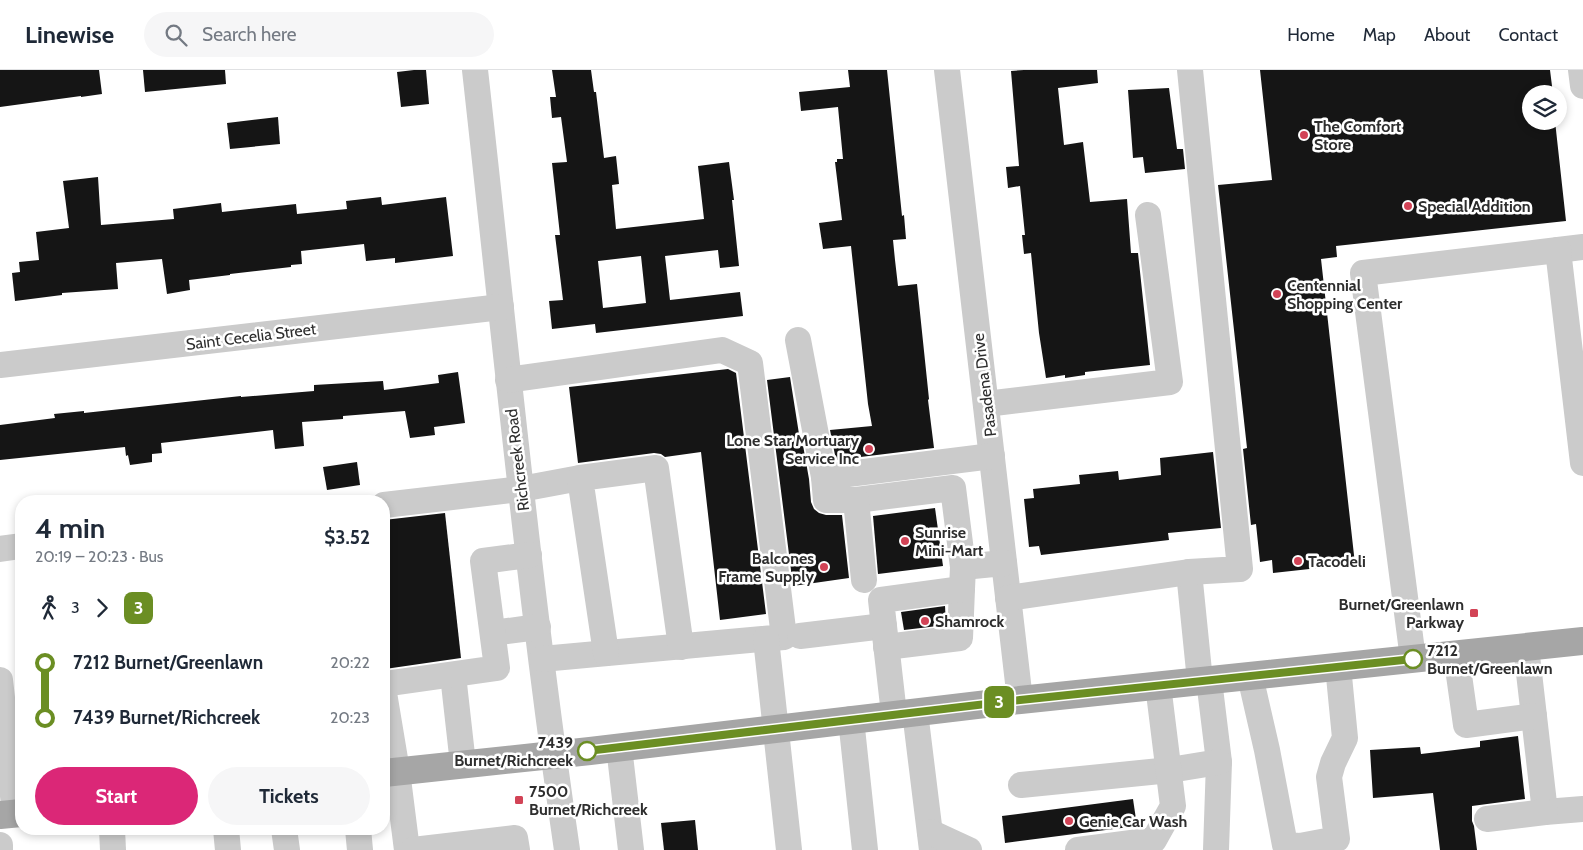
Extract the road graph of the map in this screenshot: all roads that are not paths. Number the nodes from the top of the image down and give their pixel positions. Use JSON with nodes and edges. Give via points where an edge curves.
{"nodes":[{"id":1,"x":475,"y":70,"type":"edge"},
{"id":2,"x":947,"y":70,"type":"edge"},
{"id":3,"x":1190,"y":70,"type":"edge"},
{"id":4,"x":1581,"y":70,"type":"edge"},
{"id":5,"x":1583,"y":86,"type":"edge"},
{"id":6,"x":1148,"y":215,"type":"dead end"},
{"id":7,"x":1571,"y":249,"type":"edge"},
{"id":8,"x":501,"y":307,"type":"junction"},
{"id":9,"x":798,"y":340,"type":"dead end"},
{"id":10,"x":0,"y":365,"type":"edge"},
{"id":11,"x":508,"y":380,"type":"junction"},
{"id":12,"x":986,"y":404,"type":"junction"},
{"id":13,"x":992,"y":456,"type":"junction"},
{"id":14,"x":1583,"y":463,"type":"edge"},
{"id":15,"x":824,"y":477,"type":"junction"},
{"id":16,"x":580,"y":478,"type":"junction"},
{"id":17,"x":521,"y":489,"type":"junction"},
{"id":18,"x":856,"y":500,"type":"junction"},
{"id":19,"x":390,"y":504,"type":"edge"},
{"id":20,"x":15,"y":547,"type":"edge"},
{"id":21,"x":0,"y":549,"type":"edge"},
{"id":22,"x":529,"y":555,"type":"junction"},
{"id":23,"x":1004,"y":563,"type":"junction"},
{"id":24,"x":1189,"y":572,"type":"junction"},
{"id":25,"x":963,"y":578,"type":"junction"},
{"id":26,"x":864,"y":580,"type":"dead end"},
{"id":27,"x":1008,"y":598,"type":"junction"},
{"id":28,"x":538,"y":627,"type":"junction"},
{"id":29,"x":493,"y":633,"type":"junction"},
{"id":30,"x":800,"y":636,"type":"dead end"},
{"id":31,"x":885,"y":636,"type":"junction"},
{"id":32,"x":766,"y":639,"type":"junction"},
{"id":33,"x":1583,"y":641,"type":"edge"},
{"id":34,"x":681,"y":647,"type":"junction"},
{"id":35,"x":1526,"y":647,"type":"junction"},
{"id":36,"x":606,"y":653,"type":"junction"},
{"id":37,"x":1456,"y":654,"type":"junction"},
{"id":38,"x":542,"y":659,"type":"junction"},
{"id":39,"x":1413,"y":659,"type":"junction"},
{"id":40,"x":1338,"y":666,"type":"junction"},
{"id":41,"x":453,"y":675,"type":"junction"},
{"id":42,"x":1250,"y":676,"type":"junction"},
{"id":43,"x":0,"y":680,"type":"edge"},
{"id":44,"x":1204,"y":680,"type":"junction"},
{"id":45,"x":390,"y":683,"type":"edge"},
{"id":46,"x":1158,"y":685,"type":"junction"},
{"id":47,"x":1020,"y":700,"type":"junction"},
{"id":48,"x":905,"y":713,"type":"junction"},
{"id":49,"x":1534,"y":716,"type":"junction"},
{"id":50,"x":852,"y":719,"type":"junction"},
{"id":51,"x":776,"y":728,"type":"junction"},
{"id":52,"x":619,"y":748,"type":"junction"},
{"id":53,"x":553,"y":755,"type":"junction"},
{"id":54,"x":1219,"y":762,"type":"junction"},
{"id":55,"x":463,"y":764,"type":"junction"},
{"id":56,"x":1170,"y":770,"type":"junction"},
{"id":57,"x":390,"y":772,"type":"edge"},
{"id":58,"x":1021,"y":785,"type":"dead end"},
{"id":59,"x":1583,"y":809,"type":"edge"},
{"id":60,"x":1545,"y":812,"type":"junction"},
{"id":61,"x":12,"y":814,"type":"edge"},
{"id":62,"x":1487,"y":819,"type":"dead end"},
{"id":63,"x":113,"y":835,"type":"edge"},
{"id":64,"x":227,"y":835,"type":"edge"},
{"id":65,"x":285,"y":835,"type":"edge"},
{"id":66,"x":359,"y":835,"type":"edge"},
{"id":67,"x":931,"y":841,"type":"edge"},
{"id":68,"x":0,"y":845,"type":"edge"},
{"id":69,"x":0,"y":850,"type":"edge"},
{"id":70,"x":114,"y":850,"type":"edge"},
{"id":71,"x":228,"y":850,"type":"edge"},
{"id":72,"x":288,"y":850,"type":"edge"},
{"id":73,"x":360,"y":850,"type":"edge"},
{"id":74,"x":407,"y":850,"type":"edge"},
{"id":75,"x":413,"y":850,"type":"edge"},
{"id":76,"x":517,"y":850,"type":"edge"},
{"id":77,"x":567,"y":850,"type":"edge"},
{"id":78,"x":631,"y":850,"type":"edge"},
{"id":79,"x":789,"y":850,"type":"edge"},
{"id":80,"x":865,"y":850,"type":"edge"},
{"id":81,"x":969,"y":850,"type":"edge"},
{"id":82,"x":1078,"y":850,"type":"edge"},
{"id":83,"x":1216,"y":850,"type":"edge"}],
"edges":[{"from":1,"to":8,"type":"street","name":"Richcreek Road"},
{"from":2,"to":12,"type":"street","name":"Pasadena Drive"},
{"from":3,"to":24,"type":"street","via":[[1240,569]]},
{"from":4,"to":5,"type":"street"},
{"from":6,"to":12,"type":"street","via":[[1170,382]]},
{"from":7,"to":14,"type":"street"},
{"from":7,"to":39,"type":"street","via":[[1363,273]]},
{"from":8,"to":10,"type":"street","name":"Saint Cecelia Street"},
{"from":8,"to":11,"type":"street","name":"Richcreek Road"},
{"from":9,"to":15,"type":"street"},
{"from":11,"to":17,"type":"street","name":"Richcreek Road"},
{"from":11,"to":32,"type":"street","via":[[722,350],[750,363],[784,637]]},
{"from":12,"to":13,"type":"street","name":"Pasadena Drive"},
{"from":13,"to":15,"type":"street"},
{"from":13,"to":23,"type":"street","name":"Pasadena Drive"},
{"from":15,"to":18,"type":"street","via":[[826,500]]},
{"from":16,"to":17,"type":"street"},
{"from":16,"to":34,"type":"street","via":[[656,468]]},
{"from":16,"to":36,"type":"street"},
{"from":17,"to":19,"type":"street"},
{"from":17,"to":22,"type":"street","name":"Richcreek Road"},
{"from":18,"to":25,"type":"street","via":[[953,488]]},
{"from":18,"to":26,"type":"street"},
{"from":20,"to":21,"type":"street"},
{"from":22,"to":28,"type":"street","name":"Richcreek Road"},
{"from":22,"to":29,"type":"street","via":[[483,562]]},
{"from":23,"to":25,"type":"street"},
{"from":23,"to":27,"type":"street","name":"Pasadena Drive"},
{"from":24,"to":27,"type":"street"},
{"from":24,"to":44,"type":"street"},
{"from":25,"to":31,"type":"street","via":[[881,600]]},
{"from":25,"to":31,"type":"street","via":[[960,638]]},
{"from":27,"to":47,"type":"street","name":"Pasadena Drive"},
{"from":28,"to":29,"type":"street"},
{"from":28,"to":38,"type":"street","name":"Richcreek Road"},
{"from":29,"to":41,"type":"street","via":[[498,668]]},
{"from":30,"to":31,"type":"street"},
{"from":31,"to":48,"type":"street"},
{"from":32,"to":34,"type":"street"},
{"from":32,"to":51,"type":"street"},
{"from":33,"to":35,"type":"main road"},
{"from":34,"to":36,"type":"street"},
{"from":35,"to":37,"type":"main road"},
{"from":35,"to":49,"type":"street"},
{"from":36,"to":38,"type":"street"},
{"from":37,"to":39,"type":"main road"},
{"from":37,"to":49,"type":"street","via":[[1466,725]]},
{"from":38,"to":53,"type":"street","name":"Richcreek Road"},
{"from":39,"to":40,"type":"main road"},
{"from":40,"to":42,"type":"main road"},
{"from":40,"to":42,"type":"street","via":[[1345,738],[1329,777],[1337,839],[1300,846],[1285,845]]},
{"from":41,"to":45,"type":"street"},
{"from":41,"to":55,"type":"street"},
{"from":42,"to":44,"type":"main road"},
{"from":43,"to":61,"type":"street"},
{"from":44,"to":46,"type":"main road"},
{"from":44,"to":54,"type":"street"},
{"from":46,"to":47,"type":"main road"},
{"from":46,"to":56,"type":"street"},
{"from":47,"to":48,"type":"main road"},
{"from":48,"to":50,"type":"main road"},
{"from":48,"to":67,"type":"street"},
{"from":49,"to":60,"type":"street"},
{"from":50,"to":51,"type":"main road"},
{"from":50,"to":80,"type":"street"},
{"from":51,"to":52,"type":"main road"},
{"from":51,"to":79,"type":"street"},
{"from":52,"to":53,"type":"main road"},
{"from":52,"to":78,"type":"street"},
{"from":53,"to":55,"type":"main road"},
{"from":53,"to":77,"type":"street","name":"Richcreek Road"},
{"from":54,"to":56,"type":"street"},
{"from":54,"to":83,"type":"street"},
{"from":55,"to":57,"type":"main road"},
{"from":56,"to":58,"type":"street"},
{"from":56,"to":82,"type":"street","via":[[1173,806],[1154,840]]},
{"from":57,"to":74,"type":"street"},
{"from":59,"to":60,"type":"street"},
{"from":60,"to":62,"type":"street"},
{"from":63,"to":70,"type":"street"},
{"from":64,"to":71,"type":"street"},
{"from":65,"to":72,"type":"street"},
{"from":66,"to":73,"type":"street"},
{"from":67,"to":81,"type":"street"},
{"from":68,"to":69,"type":"street"},
{"from":75,"to":76,"type":"street","via":[[515,838]]}]}
